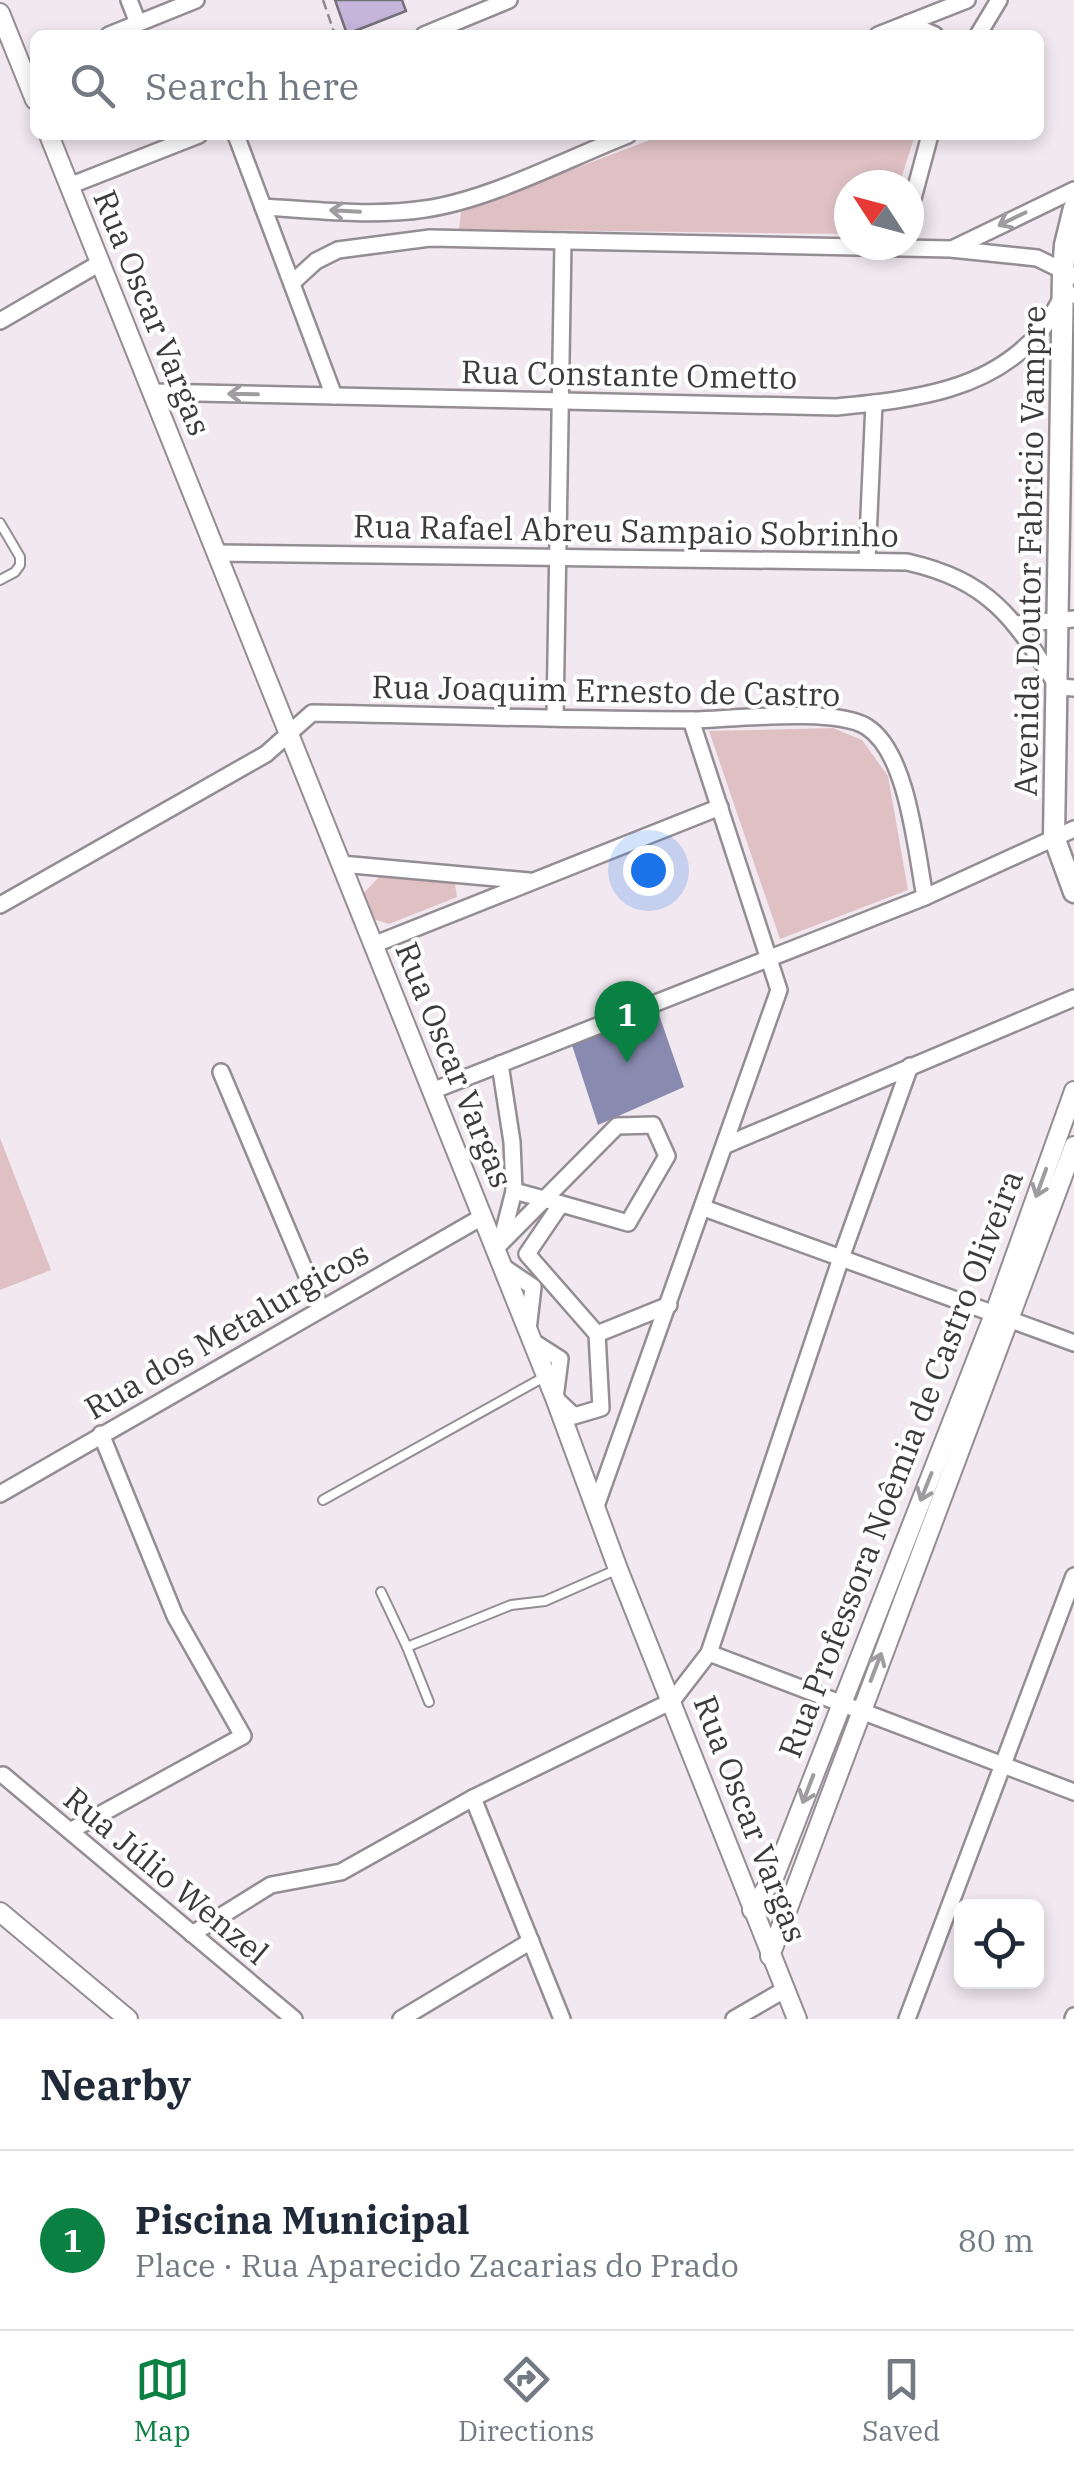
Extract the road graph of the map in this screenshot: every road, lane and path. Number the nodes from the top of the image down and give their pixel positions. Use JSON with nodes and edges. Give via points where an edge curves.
{"nodes":[{"id":1,"x":129,"y":0,"type":"edge"},
{"id":2,"x":196,"y":0,"type":"edge"},
{"id":3,"x":323,"y":0,"type":"edge"},
{"id":4,"x":509,"y":0,"type":"edge"},
{"id":5,"x":966,"y":0,"type":"edge"},
{"id":6,"x":999,"y":0,"type":"edge"},
{"id":7,"x":0,"y":13,"type":"edge"},
{"id":8,"x":138,"y":23,"type":"junction"},
{"id":9,"x":908,"y":23,"type":"junction"},
{"id":10,"x":121,"y":30,"type":"edge"},
{"id":11,"x":334,"y":30,"type":"edge"},
{"id":12,"x":436,"y":30,"type":"edge"},
{"id":13,"x":890,"y":30,"type":"edge"},
{"id":14,"x":924,"y":30,"type":"edge"},
{"id":15,"x":981,"y":30,"type":"edge"},
{"id":16,"x":29,"y":66,"type":"edge"},
{"id":17,"x":51,"y":140,"type":"edge"},
{"id":18,"x":186,"y":140,"type":"edge"},
{"id":19,"x":238,"y":140,"type":"edge"},
{"id":20,"x":615,"y":140,"type":"edge"},
{"id":21,"x":929,"y":140,"type":"edge"},
{"id":22,"x":921,"y":170,"type":"edge"},
{"id":23,"x":69,"y":186,"type":"junction"},
{"id":24,"x":1074,"y":190,"type":"edge"},
{"id":25,"x":264,"y":207,"type":"junction"},
{"id":26,"x":1074,"y":208,"type":"edge"},
{"id":27,"x":426,"y":209,"type":"junction"},
{"id":28,"x":430,"y":238,"type":"junction"},
{"id":29,"x":564,"y":241,"type":"junction"},
{"id":30,"x":834,"y":242,"type":"edge"},
{"id":31,"x":924,"y":245,"type":"edge"},
{"id":32,"x":950,"y":250,"type":"junction"},
{"id":33,"x":100,"y":263,"type":"junction"},
{"id":34,"x":292,"y":283,"type":"junction"},
{"id":35,"x":1069,"y":284,"type":"edge"},
{"id":36,"x":0,"y":320,"type":"edge"},
{"id":37,"x":152,"y":392,"type":"junction"},
{"id":38,"x":334,"y":396,"type":"junction"},
{"id":39,"x":560,"y":401,"type":"junction"},
{"id":40,"x":874,"y":402,"type":"junction"},
{"id":41,"x":0,"y":522,"type":"edge"},
{"id":42,"x":216,"y":553,"type":"junction"},
{"id":43,"x":558,"y":557,"type":"junction"},
{"id":44,"x":867,"y":561,"type":"junction"},
{"id":45,"x":0,"y":580,"type":"edge"},
{"id":46,"x":1066,"y":619,"type":"edge"},
{"id":47,"x":1016,"y":624,"type":"junction"},
{"id":48,"x":1066,"y":688,"type":"edge"},
{"id":49,"x":555,"y":717,"type":"junction"},
{"id":50,"x":692,"y":720,"type":"junction"},
{"id":51,"x":289,"y":734,"type":"junction"},
{"id":52,"x":720,"y":807,"type":"junction"},
{"id":53,"x":1064,"y":833,"type":"edge"},
{"id":54,"x":341,"y":864,"type":"junction"},
{"id":55,"x":532,"y":882,"type":"junction"},
{"id":56,"x":1074,"y":892,"type":"edge"},
{"id":57,"x":925,"y":896,"type":"junction"},
{"id":58,"x":0,"y":905,"type":"edge"},
{"id":59,"x":374,"y":945,"type":"junction"},
{"id":60,"x":769,"y":958,"type":"junction"},
{"id":61,"x":1074,"y":998,"type":"edge"},
{"id":62,"x":500,"y":1064,"type":"junction"},
{"id":63,"x":910,"y":1066,"type":"junction"},
{"id":64,"x":221,"y":1072,"type":"dead end"},
{"id":65,"x":432,"y":1091,"type":"junction"},
{"id":66,"x":1074,"y":1091,"type":"edge"},
{"id":67,"x":726,"y":1145,"type":"junction"},
{"id":68,"x":1074,"y":1146,"type":"edge"},
{"id":69,"x":514,"y":1191,"type":"junction"},
{"id":70,"x":543,"y":1199,"type":"junction"},
{"id":71,"x":562,"y":1204,"type":"junction"},
{"id":72,"x":704,"y":1208,"type":"junction"},
{"id":73,"x":482,"y":1217,"type":"junction"},
{"id":74,"x":500,"y":1254,"type":"junction"},
{"id":75,"x":842,"y":1258,"type":"junction"},
{"id":76,"x":668,"y":1305,"type":"junction"},
{"id":77,"x":321,"y":1309,"type":"junction"},
{"id":78,"x":1002,"y":1315,"type":"junction"},
{"id":79,"x":598,"y":1334,"type":"junction"},
{"id":80,"x":530,"y":1336,"type":"junction"},
{"id":81,"x":1074,"y":1343,"type":"edge"},
{"id":82,"x":546,"y":1376,"type":"junction"},
{"id":83,"x":555,"y":1398,"type":"junction"},
{"id":84,"x":102,"y":1434,"type":"junction"},
{"id":85,"x":0,"y":1494,"type":"edge"},
{"id":86,"x":323,"y":1500,"type":"dead end"},
{"id":87,"x":595,"y":1509,"type":"junction"},
{"id":88,"x":618,"y":1569,"type":"junction"},
{"id":89,"x":1074,"y":1576,"type":"edge"},
{"id":90,"x":381,"y":1592,"type":"dead end"},
{"id":91,"x":407,"y":1648,"type":"junction"},
{"id":92,"x":709,"y":1653,"type":"junction"},
{"id":93,"x":672,"y":1701,"type":"junction"},
{"id":94,"x":429,"y":1702,"type":"dead end"},
{"id":95,"x":841,"y":1702,"type":"junction"},
{"id":96,"x":860,"y":1710,"type":"junction"},
{"id":97,"x":1002,"y":1763,"type":"junction"},
{"id":98,"x":3,"y":1775,"type":"dead end"},
{"id":99,"x":1074,"y":1792,"type":"edge"},
{"id":100,"x":472,"y":1798,"type":"junction"},
{"id":101,"x":70,"y":1832,"type":"junction"},
{"id":102,"x":752,"y":1910,"type":"junction"},
{"id":103,"x":0,"y":1912,"type":"edge"},
{"id":104,"x":192,"y":1934,"type":"junction"},
{"id":105,"x":531,"y":1941,"type":"junction"},
{"id":106,"x":770,"y":1956,"type":"junction"},
{"id":107,"x":784,"y":1990,"type":"junction"},
{"id":108,"x":128,"y":2019,"type":"edge"},
{"id":109,"x":294,"y":2019,"type":"edge"},
{"id":110,"x":401,"y":2019,"type":"edge"},
{"id":111,"x":562,"y":2019,"type":"edge"},
{"id":112,"x":734,"y":2019,"type":"edge"},
{"id":113,"x":797,"y":2019,"type":"edge"},
{"id":114,"x":906,"y":2019,"type":"edge"}],
"edges":[{"from":1,"to":8,"type":"street"},
{"from":2,"to":8,"type":"street"},
{"from":3,"to":11,"type":"path"},
{"from":4,"to":12,"type":"street"},
{"from":5,"to":9,"type":"street"},
{"from":6,"to":15,"type":"street"},
{"from":7,"to":16,"type":"street"},
{"from":8,"to":10,"type":"street"},
{"from":9,"to":13,"type":"street"},
{"from":9,"to":14,"type":"street"},
{"from":17,"to":23,"type":"street","name":"Rua Oscar Vargas"},
{"from":18,"to":23,"type":"street"},
{"from":19,"to":25,"type":"street"},
{"from":20,"to":27,"type":"street"},
{"from":21,"to":22,"type":"street"},
{"from":23,"to":33,"type":"street","name":"Rua Oscar Vargas"},
{"from":24,"to":32,"type":"street","one_way":true},
{"from":27,"to":25,"type":"street","one_way":true},
{"from":25,"to":34,"type":"street"},
{"from":26,"to":35,"type":"main road","name":"Avenida Doutor Fabricio Vampre","via":[[1065,245]]},
{"from":27,"to":28,"type":"street"},
{"from":28,"to":29,"type":"street"},
{"from":28,"to":34,"type":"street","via":[[338,250]]},
{"from":29,"to":30,"type":"street"},
{"from":29,"to":39,"type":"street"},
{"from":31,"to":32,"type":"street"},
{"from":32,"to":35,"type":"street","via":[[1026,256],[1049,263]]},
{"from":33,"to":36,"type":"street"},
{"from":33,"to":37,"type":"street","name":"Rua Oscar Vargas"},
{"from":34,"to":38,"type":"street"},
{"from":35,"to":40,"type":"street","name":"Rua Constante Ometto","via":[[1040,332],[1008,362],[958,388]]},
{"from":35,"to":46,"type":"main road","name":"Avenida Doutor Fabricio Vampre"},
{"from":38,"to":37,"type":"street","name":"Rua Constante Ometto","one_way":true},
{"from":37,"to":42,"type":"street","name":"Rua Oscar Vargas"},
{"from":38,"to":39,"type":"street","name":"Rua Constante Ometto"},
{"from":39,"to":40,"type":"street","name":"Rua Constante Ometto","via":[[837,407]]},
{"from":39,"to":43,"type":"street"},
{"from":40,"to":44,"type":"street"},
{"from":41,"to":45,"type":"lane","via":[[20,565]]},
{"from":42,"to":43,"type":"street","name":"Rua Rafael Abreu Sampaio Sobrinho"},
{"from":42,"to":51,"type":"street","name":"Rua Oscar Vargas"},
{"from":43,"to":44,"type":"street","name":"Rua Rafael Abreu Sampaio Sobrinho"},
{"from":43,"to":49,"type":"street"},
{"from":44,"to":47,"type":"street","name":"Rua Rafael Abreu Sampaio Sobrinho","via":[[942,570],[977,588]]},
{"from":46,"to":47,"type":"street"},
{"from":46,"to":48,"type":"main road","name":"Avenida Doutor Fabricio Vampre"},
{"from":47,"to":48,"type":"street","name":"Rua Rafael Abreu Sampaio Sobrinho"},
{"from":48,"to":53,"type":"main road","name":"Avenida Doutor Fabricio Vampre"},
{"from":49,"to":50,"type":"street","name":"Rua Joaquim Ernesto de Castro"},
{"from":49,"to":51,"type":"street","name":"Rua Joaquim Ernesto de Castro","via":[[312,713]]},
{"from":50,"to":52,"type":"street"},
{"from":50,"to":57,"type":"street","name":"Rua Joaquim Ernesto de Castro","via":[[835,717],[867,727],[898,769]]},
{"from":51,"to":54,"type":"street","name":"Rua Oscar Vargas"},
{"from":51,"to":58,"type":"street","name":"Rua Joaquim Ernesto de Castro","via":[[266,754]]},
{"from":52,"to":55,"type":"street"},
{"from":52,"to":60,"type":"street"},
{"from":53,"to":56,"type":"main road","name":"Avenida Doutor Fabricio Vampre"},
{"from":53,"to":57,"type":"street"},
{"from":54,"to":55,"type":"street"},
{"from":54,"to":59,"type":"street","name":"Rua Oscar Vargas"},
{"from":55,"to":59,"type":"street"},
{"from":57,"to":60,"type":"street"},
{"from":59,"to":65,"type":"street","name":"Rua Oscar Vargas"},
{"from":60,"to":62,"type":"street"},
{"from":60,"to":67,"type":"street","via":[[779,990]]},
{"from":61,"to":63,"type":"street"},
{"from":62,"to":65,"type":"street"},
{"from":62,"to":69,"type":"street"},
{"from":63,"to":67,"type":"street"},
{"from":63,"to":75,"type":"street"},
{"from":64,"to":77,"type":"street"},
{"from":65,"to":73,"type":"street","name":"Rua Oscar Vargas"},
{"from":66,"to":78,"type":"street","name":"Rua Professora Noêmia de Castro Oliveira","one_way":true},
{"from":67,"to":72,"type":"street"},
{"from":68,"to":78,"type":"street","name":"Rua Professora Noêmia de Castro Oliveira"},
{"from":69,"to":70,"type":"street"},
{"from":69,"to":74,"type":"street"},
{"from":70,"to":71,"type":"street"},
{"from":70,"to":71,"type":"street","via":[[616,1126],[653,1125],[667,1156],[628,1223]]},
{"from":70,"to":74,"type":"street"},
{"from":71,"to":79,"type":"street","via":[[527,1254]]},
{"from":72,"to":75,"type":"street"},
{"from":72,"to":76,"type":"street"},
{"from":73,"to":74,"type":"street","name":"Rua Oscar Vargas"},
{"from":73,"to":77,"type":"street","name":"Rua dos Metalurgicos"},
{"from":74,"to":80,"type":"street","name":"Rua Oscar Vargas"},
{"from":75,"to":78,"type":"street"},
{"from":75,"to":92,"type":"street"},
{"from":76,"to":79,"type":"street"},
{"from":76,"to":87,"type":"street"},
{"from":77,"to":84,"type":"street","name":"Rua dos Metalurgicos"},
{"from":78,"to":81,"type":"street"},
{"from":78,"to":95,"type":"street","name":"Rua Professora Noêmia de Castro Oliveira","one_way":true},
{"from":96,"to":78,"type":"street","name":"Rua Professora Noêmia de Castro Oliveira","one_way":true},
{"from":79,"to":83,"type":"street","via":[[600,1408],[574,1416]]},
{"from":80,"to":82,"type":"street","name":"Rua Oscar Vargas"},
{"from":80,"to":83,"type":"street","via":[[560,1359]]},
{"from":82,"to":83,"type":"street","name":"Rua Oscar Vargas"},
{"from":82,"to":86,"type":"lane"},
{"from":83,"to":87,"type":"street","name":"Rua Oscar Vargas"},
{"from":84,"to":85,"type":"street","name":"Rua dos Metalurgicos"},
{"from":84,"to":101,"type":"street","via":[[175,1616],[242,1736]]},
{"from":87,"to":88,"type":"street","name":"Rua Oscar Vargas"},
{"from":88,"to":91,"type":"lane","via":[[545,1602],[511,1605]]},
{"from":88,"to":93,"type":"street","name":"Rua Oscar Vargas"},
{"from":89,"to":97,"type":"street"},
{"from":90,"to":91,"type":"lane"},
{"from":91,"to":94,"type":"lane"},
{"from":92,"to":93,"type":"street"},
{"from":92,"to":95,"type":"street"},
{"from":93,"to":100,"type":"street"},
{"from":93,"to":102,"type":"street","name":"Rua Oscar Vargas"},
{"from":95,"to":96,"type":"street"},
{"from":95,"to":102,"type":"street","name":"Rua Professora Noêmia de Castro Oliveira","one_way":true,"via":[[775,1876]]},
{"from":96,"to":97,"type":"street"},
{"from":96,"to":106,"type":"street","name":"Rua Professora Noêmia de Castro Oliveira"},
{"from":97,"to":99,"type":"street"},
{"from":97,"to":114,"type":"street"},
{"from":98,"to":101,"type":"street","name":"Rua Júlio Wenzel"},
{"from":100,"to":104,"type":"street","via":[[342,1872],[271,1885]]},
{"from":100,"to":105,"type":"street"},
{"from":101,"to":104,"type":"street","name":"Rua Júlio Wenzel"},
{"from":102,"to":106,"type":"street","name":"Rua Oscar Vargas"},
{"from":103,"to":108,"type":"street"},
{"from":104,"to":109,"type":"street","name":"Rua Júlio Wenzel"},
{"from":105,"to":110,"type":"street"},
{"from":105,"to":111,"type":"street"},
{"from":106,"to":107,"type":"street","name":"Rua Oscar Vargas"},
{"from":107,"to":112,"type":"street"},
{"from":107,"to":113,"type":"street","name":"Rua Oscar Vargas"}]}
